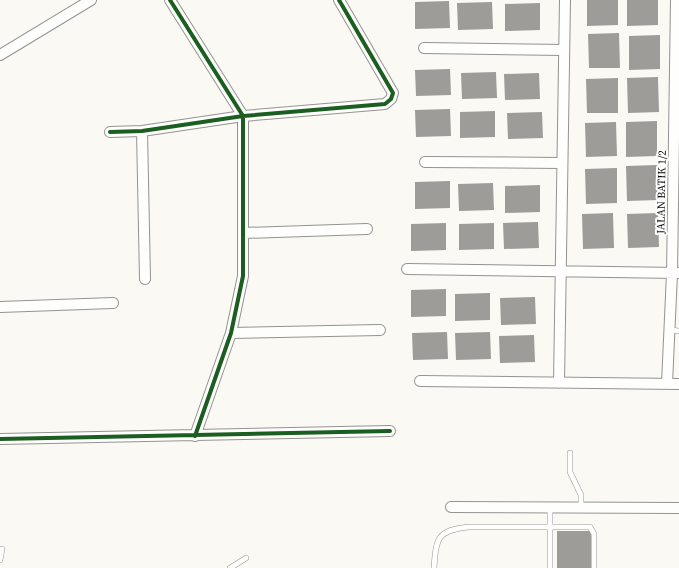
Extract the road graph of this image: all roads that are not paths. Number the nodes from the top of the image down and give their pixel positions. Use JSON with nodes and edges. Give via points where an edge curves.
{"nodes":[{"id":1,"x":91,"y":0,"type":"edge"},
{"id":2,"x":170,"y":0,"type":"edge"},
{"id":3,"x":339,"y":0,"type":"edge"},
{"id":4,"x":564,"y":0,"type":"edge"},
{"id":5,"x":676,"y":0,"type":"edge"},
{"id":6,"x":424,"y":48,"type":"dead end"},
{"id":7,"x":564,"y":50,"type":"junction"},
{"id":8,"x":0,"y":55,"type":"edge"},
{"id":9,"x":243,"y":116,"type":"junction"},
{"id":10,"x":142,"y":130,"type":"junction"},
{"id":11,"x":110,"y":132,"type":"dead end"},
{"id":12,"x":425,"y":162,"type":"dead end"},
{"id":13,"x":562,"y":162,"type":"junction"},
{"id":14,"x":367,"y":229,"type":"dead end"},
{"id":15,"x":243,"y":233,"type":"junction"},
{"id":16,"x":407,"y":269,"type":"dead end"},
{"id":17,"x":561,"y":272,"type":"junction"},
{"id":18,"x":675,"y":273,"type":"edge"},
{"id":19,"x":145,"y":279,"type":"dead end"},
{"id":20,"x":113,"y":303,"type":"dead end"},
{"id":21,"x":0,"y":307,"type":"edge"},
{"id":22,"x":380,"y":330,"type":"dead end"},
{"id":23,"x":674,"y":330,"type":"edge"},
{"id":24,"x":231,"y":333,"type":"junction"},
{"id":25,"x":420,"y":381,"type":"dead end"},
{"id":26,"x":559,"y":383,"type":"junction"},
{"id":27,"x":666,"y":384,"type":"junction"},
{"id":28,"x":679,"y":384,"type":"edge"},
{"id":29,"x":390,"y":431,"type":"dead end"},
{"id":30,"x":195,"y":436,"type":"junction"},
{"id":31,"x":0,"y":438,"type":"edge"},
{"id":32,"x":570,"y":453,"type":"dead end"},
{"id":33,"x":451,"y":507,"type":"dead end"},
{"id":34,"x":581,"y":507,"type":"junction"},
{"id":35,"x":550,"y":508,"type":"junction"},
{"id":36,"x":679,"y":508,"type":"edge"},
{"id":37,"x":550,"y":527,"type":"junction"},
{"id":38,"x":2,"y":549,"type":"dead end"},
{"id":39,"x":246,"y":558,"type":"dead end"},
{"id":40,"x":0,"y":560,"type":"edge"},
{"id":41,"x":230,"y":568,"type":"edge"},
{"id":42,"x":434,"y":568,"type":"edge"},
{"id":43,"x":550,"y":568,"type":"edge"},
{"id":44,"x":594,"y":568,"type":"edge"}],
"edges":[{"from":1,"to":8,"type":"street"},
{"from":2,"to":9,"type":"street"},
{"from":3,"to":9,"type":"street","via":[[393,93],[391,99],[385,104]]},
{"from":4,"to":7,"type":"street"},
{"from":5,"to":18,"type":"street","name":"JALAN BATIK 1/2"},
{"from":6,"to":7,"type":"street"},
{"from":7,"to":13,"type":"street"},
{"from":9,"to":10,"type":"street"},
{"from":9,"to":15,"type":"street"},
{"from":10,"to":11,"type":"street"},
{"from":10,"to":19,"type":"street"},
{"from":12,"to":13,"type":"street"},
{"from":13,"to":17,"type":"street"},
{"from":14,"to":15,"type":"street"},
{"from":15,"to":24,"type":"street","via":[[242,276]]},
{"from":16,"to":17,"type":"street"},
{"from":17,"to":18,"type":"street"},
{"from":17,"to":26,"type":"street"},
{"from":18,"to":23,"type":"street","name":"JALAN BATIK 1/2"},
{"from":20,"to":21,"type":"street"},
{"from":22,"to":24,"type":"street"},
{"from":23,"to":27,"type":"street","name":"JALAN BATIK 1/2"},
{"from":24,"to":30,"type":"street"},
{"from":25,"to":26,"type":"street"},
{"from":26,"to":27,"type":"street"},
{"from":27,"to":28,"type":"street"},
{"from":29,"to":30,"type":"street"},
{"from":30,"to":31,"type":"street"},
{"from":32,"to":34,"type":"lane","via":[[570,472],[581,495]]},
{"from":33,"to":35,"type":"street"},
{"from":34,"to":35,"type":"street"},
{"from":34,"to":36,"type":"street"},
{"from":35,"to":37,"type":"lane"},
{"from":37,"to":42,"type":"lane","via":[[451,529],[444,532],[440,539]]},
{"from":37,"to":43,"type":"lane"},
{"from":37,"to":44,"type":"lane","via":[[590,527],[594,534]]},
{"from":38,"to":40,"type":"lane"},
{"from":39,"to":41,"type":"lane"}]}
